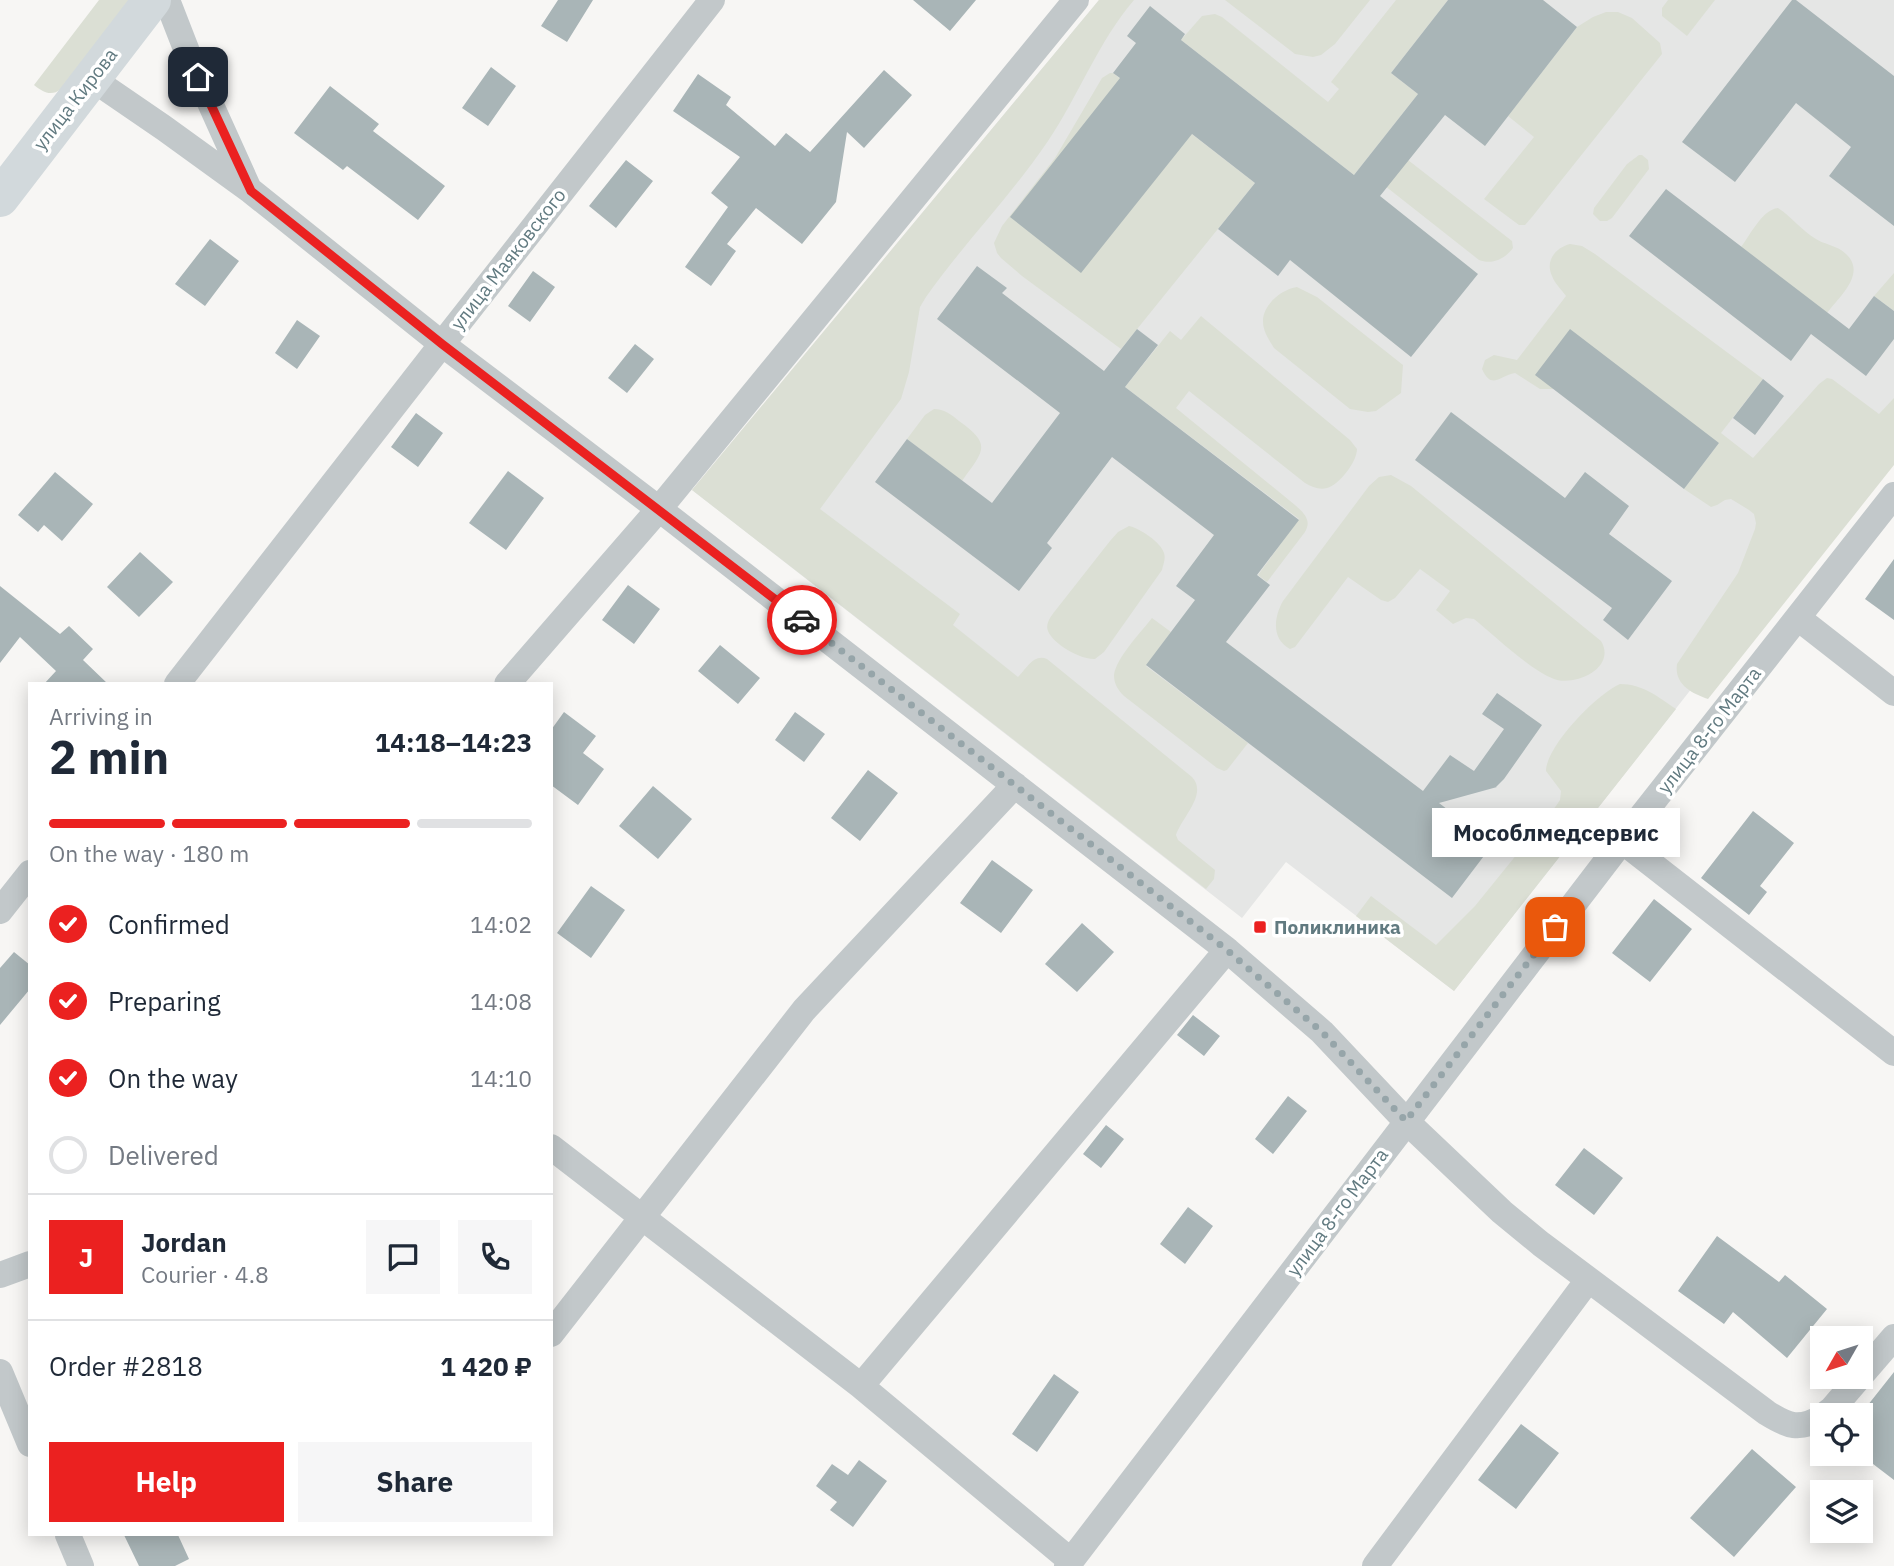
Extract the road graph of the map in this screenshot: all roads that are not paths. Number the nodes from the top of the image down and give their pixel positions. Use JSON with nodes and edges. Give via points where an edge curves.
{"nodes":[{"id":1,"x":152,"y":0,"type":"edge"},
{"id":2,"x":167,"y":0,"type":"edge"},
{"id":3,"x":712,"y":0,"type":"edge"},
{"id":4,"x":1076,"y":0,"type":"edge"},
{"id":5,"x":91,"y":78,"type":"junction"},
{"id":6,"x":251,"y":191,"type":"junction"},
{"id":7,"x":0,"y":198,"type":"edge"},
{"id":8,"x":442,"y":344,"type":"junction"},
{"id":9,"x":1894,"y":495,"type":"edge"},
{"id":10,"x":659,"y":509,"type":"junction"},
{"id":11,"x":1798,"y":618,"type":"junction"},
{"id":12,"x":179,"y":682,"type":"edge"},
{"id":13,"x":509,"y":682,"type":"edge"},
{"id":14,"x":1894,"y":693,"type":"edge"},
{"id":15,"x":1015,"y":785,"type":"junction"},
{"id":16,"x":1622,"y":841,"type":"junction"},
{"id":17,"x":28,"y":876,"type":"edge"},
{"id":18,"x":0,"y":911,"type":"edge"},
{"id":19,"x":1227,"y":950,"type":"junction"},
{"id":20,"x":1894,"y":1053,"type":"edge"},
{"id":21,"x":1406,"y":1121,"type":"junction"},
{"id":22,"x":553,"y":1149,"type":"edge"},
{"id":23,"x":642,"y":1217,"type":"junction"},
{"id":24,"x":28,"y":1265,"type":"edge"},
{"id":25,"x":0,"y":1275,"type":"edge"},
{"id":26,"x":1588,"y":1280,"type":"junction"},
{"id":27,"x":553,"y":1331,"type":"edge"},
{"id":28,"x":1894,"y":1337,"type":"edge"},
{"id":29,"x":0,"y":1372,"type":"edge"},
{"id":30,"x":862,"y":1386,"type":"junction"},
{"id":31,"x":1837,"y":1403,"type":"edge"},
{"id":32,"x":1810,"y":1423,"type":"edge"},
{"id":33,"x":28,"y":1439,"type":"edge"},
{"id":34,"x":68,"y":1536,"type":"edge"},
{"id":35,"x":1069,"y":1564,"type":"edge"},
{"id":36,"x":81,"y":1566,"type":"edge"},
{"id":37,"x":1375,"y":1566,"type":"edge"}],
"edges":[{"from":1,"to":5,"type":"street","name":"улица Кирова"},
{"from":2,"to":6,"type":"street"},
{"from":3,"to":8,"type":"street","name":"улица Маяковского"},
{"from":4,"to":10,"type":"street"},
{"from":5,"to":6,"type":"street"},
{"from":5,"to":7,"type":"street","name":"улица Кирова"},
{"from":6,"to":8,"type":"street"},
{"from":8,"to":10,"type":"street"},
{"from":8,"to":12,"type":"street","name":"улица Маяковского"},
{"from":9,"to":11,"type":"street","name":"улица 8-го Марта"},
{"from":10,"to":13,"type":"street"},
{"from":10,"to":15,"type":"street"},
{"from":11,"to":14,"type":"street"},
{"from":11,"to":16,"type":"street","name":"улица 8-го Марта"},
{"from":15,"to":19,"type":"street"},
{"from":15,"to":23,"type":"street","via":[[804,1010]]},
{"from":16,"to":20,"type":"street"},
{"from":16,"to":21,"type":"street","name":"улица 8-го Марта"},
{"from":17,"to":18,"type":"street"},
{"from":19,"to":21,"type":"street","via":[[1322,1032]]},
{"from":19,"to":30,"type":"street"},
{"from":21,"to":26,"type":"street","via":[[1482,1195]]},
{"from":21,"to":35,"type":"street","name":"улица 8-го Марта"},
{"from":22,"to":23,"type":"street"},
{"from":23,"to":27,"type":"street"},
{"from":23,"to":30,"type":"street"},
{"from":24,"to":25,"type":"street"},
{"from":26,"to":32,"type":"street","via":[[1767,1413],[1795,1426]]},
{"from":26,"to":37,"type":"street"},
{"from":28,"to":31,"type":"street"},
{"from":29,"to":33,"type":"street"},
{"from":30,"to":35,"type":"street"},
{"from":34,"to":36,"type":"street"}]}
